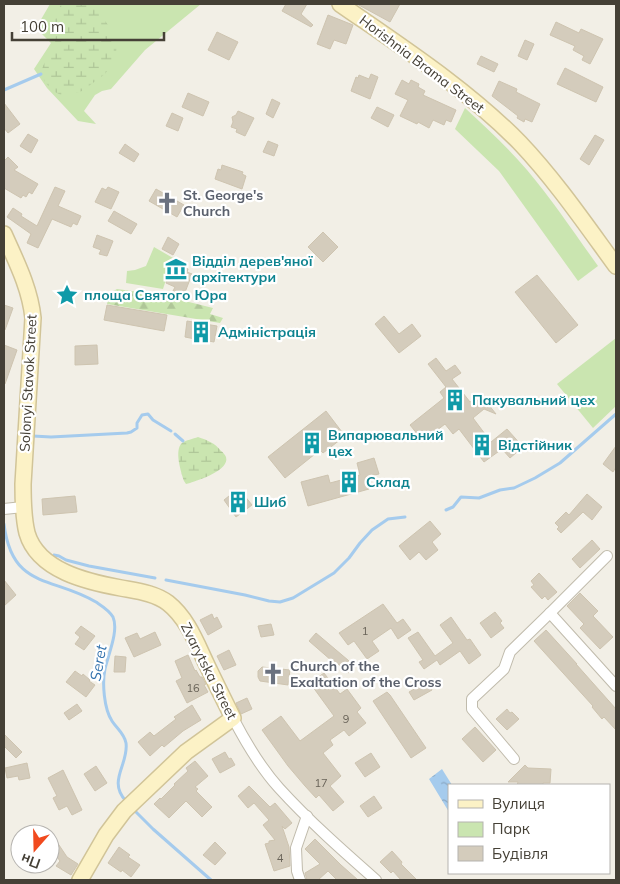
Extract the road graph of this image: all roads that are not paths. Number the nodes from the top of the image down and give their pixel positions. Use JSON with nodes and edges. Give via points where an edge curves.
{"nodes":[{"id":1,"x":340,"y":4,"type":"edge"},
{"id":2,"x":4,"y":234,"type":"edge"},
{"id":3,"x":616,"y":266,"type":"edge"},
{"id":4,"x":12,"y":508,"type":"edge"},
{"id":5,"x":607,"y":556,"type":"dead end"},
{"id":6,"x":550,"y":614,"type":"junction"},
{"id":7,"x":616,"y":686,"type":"edge"},
{"id":8,"x":232,"y":718,"type":"junction"},
{"id":9,"x":514,"y":759,"type":"dead end"},
{"id":10,"x":307,"y":816,"type":"junction"},
{"id":11,"x":80,"y":880,"type":"edge"},
{"id":12,"x":300,"y":880,"type":"edge"},
{"id":13,"x":376,"y":880,"type":"edge"}],
"edges":[{"from":1,"to":3,"type":"street","name":"Horishnia Brama Street","via":[[426,64],[503,126],[535,159]]},
{"from":2,"to":4,"type":"street","name":"Solonyi Stavok Street","via":[[24,278],[33,318],[23,484]]},
{"from":4,"to":8,"type":"street","name":"Zvarytska Street","via":[[39,554],[63,572],[93,582],[138,590],[168,603],[191,632]]},
{"from":5,"to":6,"type":"street"},
{"from":6,"to":7,"type":"street"},
{"from":6,"to":9,"type":"street","via":[[510,652],[504,669],[471,702],[472,709]]},
{"from":8,"to":10,"type":"street","name":"Zvarytska Street","via":[[278,788]]},
{"from":8,"to":11,"type":"street","via":[[186,752],[124,811]]},
{"from":10,"to":12,"type":"street","via":[[296,848]]},
{"from":10,"to":13,"type":"street","name":"Zvarytska Street"}]}
